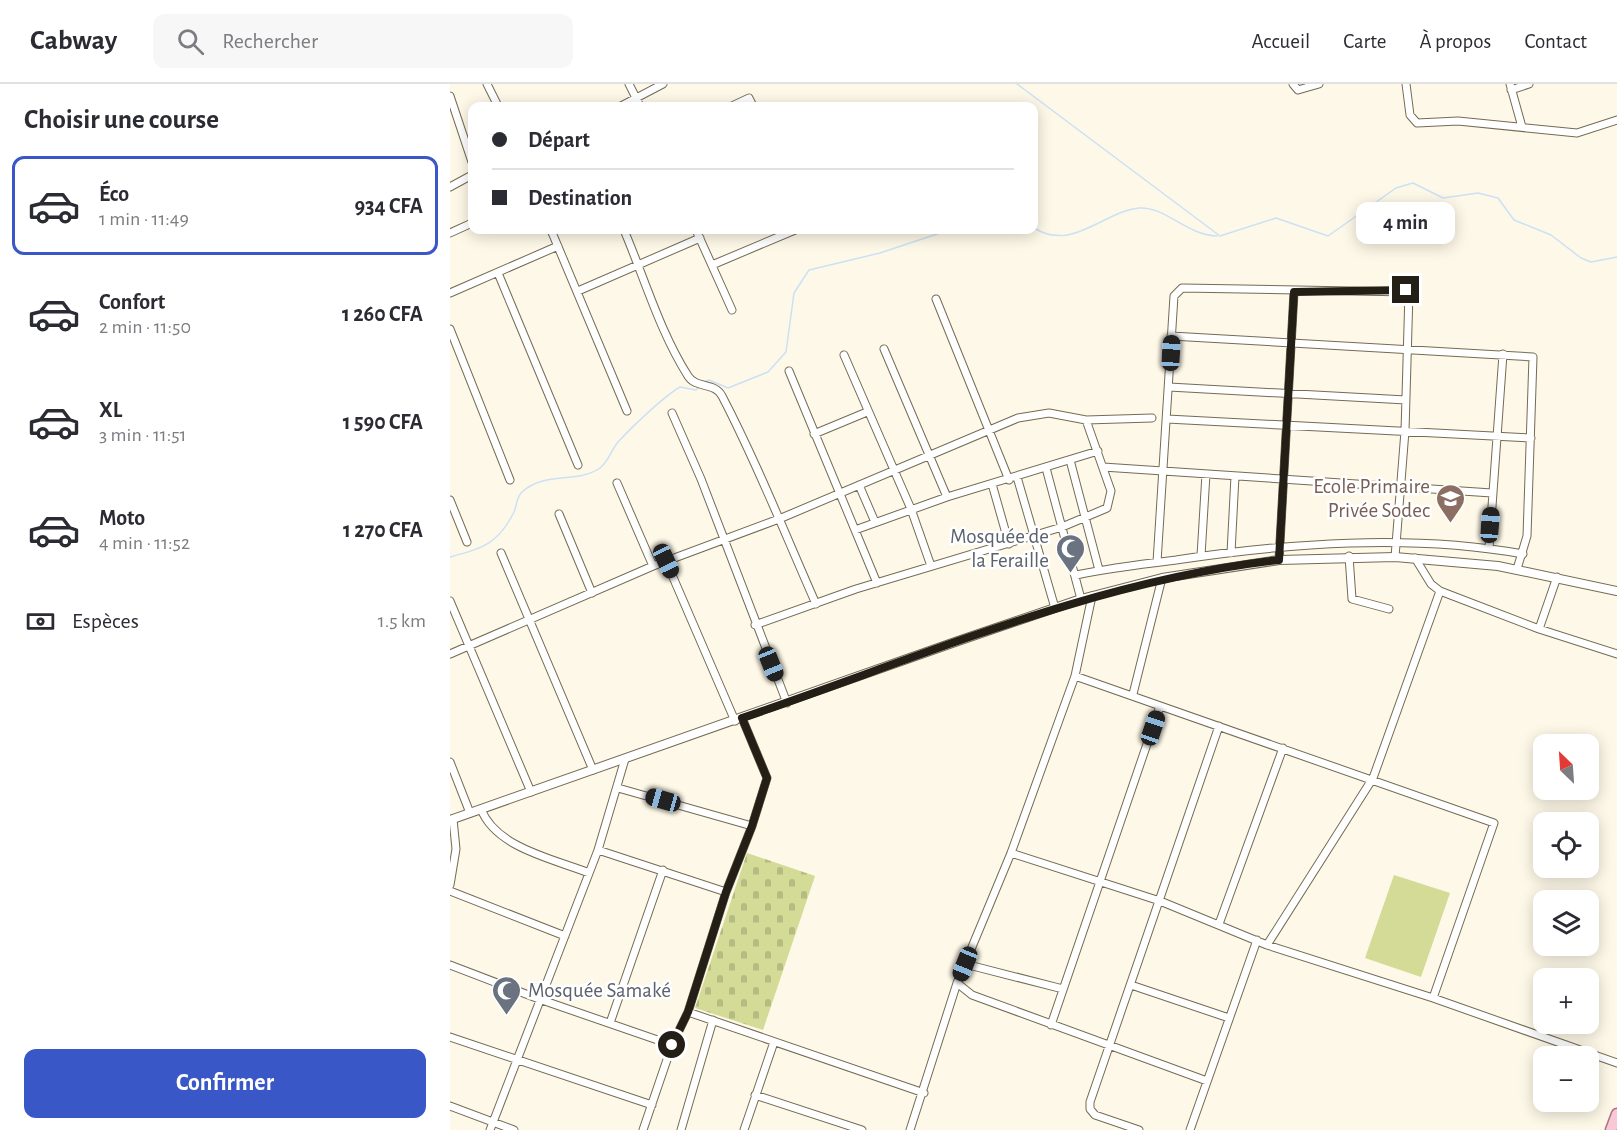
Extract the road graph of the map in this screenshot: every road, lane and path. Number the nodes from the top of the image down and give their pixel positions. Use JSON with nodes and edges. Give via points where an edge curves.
{"nodes":[{"id":1,"x":487,"y":84,"type":"edge"},
{"id":2,"x":630,"y":84,"type":"edge"},
{"id":3,"x":663,"y":84,"type":"edge"},
{"id":4,"x":1293,"y":84,"type":"edge"},
{"id":5,"x":1319,"y":84,"type":"edge"},
{"id":6,"x":1406,"y":84,"type":"edge"},
{"id":7,"x":1529,"y":84,"type":"edge"},
{"id":8,"x":1510,"y":87,"type":"edge"},
{"id":9,"x":450,"y":96,"type":"edge"},
{"id":10,"x":496,"y":102,"type":"edge"},
{"id":11,"x":638,"y":102,"type":"edge"},
{"id":12,"x":639,"y":102,"type":"edge"},
{"id":13,"x":1617,"y":120,"type":"edge"},
{"id":14,"x":1522,"y":127,"type":"junction"},
{"id":15,"x":468,"y":150,"type":"edge"},
{"id":16,"x":468,"y":177,"type":"edge"},
{"id":17,"x":450,"y":188,"type":"edge"},
{"id":18,"x":468,"y":226,"type":"edge"},
{"id":19,"x":450,"y":233,"type":"edge"},
{"id":20,"x":553,"y":234,"type":"edge"},
{"id":21,"x":626,"y":234,"type":"edge"},
{"id":22,"x":698,"y":234,"type":"edge"},
{"id":23,"x":786,"y":234,"type":"edge"},
{"id":24,"x":700,"y":238,"type":"junction"},
{"id":25,"x":558,"y":246,"type":"junction"},
{"id":26,"x":639,"y":264,"type":"junction"},
{"id":27,"x":712,"y":265,"type":"junction"},
{"id":28,"x":498,"y":273,"type":"junction"},
{"id":29,"x":578,"y":291,"type":"junction"},
{"id":30,"x":1294,"y":292,"type":"junction"},
{"id":31,"x":450,"y":293,"type":"edge"},
{"id":32,"x":936,"y":299,"type":"dead end"},
{"id":33,"x":732,"y":310,"type":"dead end"},
{"id":34,"x":450,"y":329,"type":"edge"},
{"id":35,"x":1172,"y":336,"type":"junction"},
{"id":36,"x":1290,"y":342,"type":"junction"},
{"id":37,"x":1409,"y":348,"type":"junction"},
{"id":38,"x":885,"y":349,"type":"dead end"},
{"id":39,"x":1503,"y":354,"type":"junction"},
{"id":40,"x":843,"y":355,"type":"dead end"},
{"id":41,"x":789,"y":370,"type":"dead end"},
{"id":42,"x":1169,"y":387,"type":"junction"},
{"id":43,"x":1287,"y":394,"type":"junction"},
{"id":44,"x":1406,"y":400,"type":"junction"},
{"id":45,"x":627,"y":411,"type":"dead end"},
{"id":46,"x":867,"y":412,"type":"junction"},
{"id":47,"x":672,"y":413,"type":"dead end"},
{"id":48,"x":1152,"y":418,"type":"dead end"},
{"id":49,"x":1167,"y":419,"type":"junction"},
{"id":50,"x":1086,"y":420,"type":"junction"},
{"id":51,"x":1286,"y":425,"type":"junction"},
{"id":52,"x":988,"y":430,"type":"junction"},
{"id":53,"x":1404,"y":431,"type":"junction"},
{"id":54,"x":814,"y":434,"type":"junction"},
{"id":55,"x":1497,"y":436,"type":"junction"},
{"id":56,"x":1531,"y":438,"type":"junction"},
{"id":57,"x":1098,"y":451,"type":"junction"},
{"id":58,"x":930,"y":455,"type":"junction"},
{"id":59,"x":1070,"y":460,"type":"junction"},
{"id":60,"x":578,"y":465,"type":"dead end"},
{"id":61,"x":1103,"y":467,"type":"junction"},
{"id":62,"x":1046,"y":468,"type":"junction"},
{"id":63,"x":895,"y":470,"type":"junction"},
{"id":64,"x":1164,"y":471,"type":"junction"},
{"id":65,"x":1206,"y":474,"type":"junction"},
{"id":66,"x":1235,"y":476,"type":"junction"},
{"id":67,"x":1017,"y":477,"type":"junction"},
{"id":68,"x":1282,"y":479,"type":"junction"},
{"id":69,"x":510,"y":480,"type":"dead end"},
{"id":70,"x":1009,"y":480,"type":"junction"},
{"id":71,"x":617,"y":483,"type":"dead end"},
{"id":72,"x":992,"y":484,"type":"junction"},
{"id":73,"x":859,"y":485,"type":"junction"},
{"id":74,"x":1401,"y":488,"type":"junction"},
{"id":75,"x":839,"y":494,"type":"junction"},
{"id":76,"x":1492,"y":494,"type":"junction"},
{"id":77,"x":946,"y":497,"type":"junction"},
{"id":78,"x":450,"y":500,"type":"edge"},
{"id":79,"x":911,"y":509,"type":"junction"},
{"id":80,"x":559,"y":514,"type":"dead end"},
{"id":81,"x":1086,"y":518,"type":"junction"},
{"id":82,"x":779,"y":519,"type":"junction"},
{"id":83,"x":876,"y":522,"type":"junction"},
{"id":84,"x":1062,"y":527,"type":"junction"},
{"id":85,"x":855,"y":530,"type":"junction"},
{"id":86,"x":1035,"y":536,"type":"junction"},
{"id":87,"x":723,"y":540,"type":"junction"},
{"id":88,"x":467,"y":542,"type":"dead end"},
{"id":89,"x":1009,"y":544,"type":"junction"},
{"id":90,"x":1395,"y":544,"type":"junction"},
{"id":91,"x":1279,"y":547,"type":"junction"},
{"id":92,"x":1489,"y":548,"type":"junction"},
{"id":93,"x":501,"y":553,"type":"dead end"},
{"id":94,"x":1231,"y":553,"type":"junction"},
{"id":95,"x":1523,"y":555,"type":"junction"},
{"id":96,"x":1201,"y":556,"type":"junction"},
{"id":97,"x":1349,"y":556,"type":"junction"},
{"id":98,"x":1395,"y":557,"type":"junction"},
{"id":99,"x":1415,"y":558,"type":"junction"},
{"id":100,"x":1279,"y":560,"type":"junction"},
{"id":101,"x":666,"y":561,"type":"junction"},
{"id":102,"x":1157,"y":562,"type":"junction"},
{"id":103,"x":652,"y":566,"type":"junction"},
{"id":104,"x":931,"y":566,"type":"junction"},
{"id":105,"x":1517,"y":569,"type":"junction"},
{"id":106,"x":1099,"y":570,"type":"junction"},
{"id":107,"x":1076,"y":576,"type":"junction"},
{"id":108,"x":1162,"y":578,"type":"junction"},
{"id":109,"x":1557,"y":578,"type":"junction"},
{"id":110,"x":877,"y":583,"type":"junction"},
{"id":111,"x":1440,"y":591,"type":"junction"},
{"id":112,"x":1617,"y":591,"type":"edge"},
{"id":113,"x":591,"y":593,"type":"junction"},
{"id":114,"x":1092,"y":596,"type":"junction"},
{"id":115,"x":1081,"y":599,"type":"junction"},
{"id":116,"x":450,"y":601,"type":"edge"},
{"id":117,"x":816,"y":604,"type":"junction"},
{"id":118,"x":1055,"y":608,"type":"junction"},
{"id":119,"x":1389,"y":609,"type":"dead end"},
{"id":120,"x":529,"y":620,"type":"junction"},
{"id":121,"x":755,"y":625,"type":"junction"},
{"id":122,"x":1539,"y":629,"type":"junction"},
{"id":123,"x":470,"y":645,"type":"junction"},
{"id":124,"x":450,"y":654,"type":"edge"},
{"id":125,"x":1617,"y":654,"type":"edge"},
{"id":126,"x":1075,"y":676,"type":"junction"},
{"id":127,"x":1133,"y":694,"type":"junction"},
{"id":128,"x":787,"y":703,"type":"junction"},
{"id":129,"x":1160,"y":706,"type":"junction"},
{"id":130,"x":739,"y":720,"type":"junction"},
{"id":131,"x":1220,"y":726,"type":"junction"},
{"id":132,"x":1284,"y":748,"type":"junction"},
{"id":133,"x":625,"y":759,"type":"junction"},
{"id":134,"x":450,"y":762,"type":"edge"},
{"id":135,"x":594,"y":770,"type":"junction"},
{"id":136,"x":1373,"y":778,"type":"junction"},
{"id":137,"x":618,"y":788,"type":"junction"},
{"id":138,"x":531,"y":792,"type":"junction"},
{"id":139,"x":481,"y":809,"type":"junction"},
{"id":140,"x":470,"y":813,"type":"junction"},
{"id":141,"x":452,"y":820,"type":"edge"},
{"id":142,"x":752,"y":826,"type":"junction"},
{"id":143,"x":598,"y":850,"type":"junction"},
{"id":144,"x":1011,"y":853,"type":"junction"},
{"id":145,"x":663,"y":870,"type":"junction"},
{"id":146,"x":590,"y":873,"type":"junction"},
{"id":147,"x":1099,"y":884,"type":"junction"},
{"id":148,"x":450,"y":885,"type":"edge"},
{"id":149,"x":450,"y":891,"type":"edge"},
{"id":150,"x":726,"y":892,"type":"junction"},
{"id":151,"x":1161,"y":901,"type":"junction"},
{"id":152,"x":1219,"y":924,"type":"junction"},
{"id":153,"x":565,"y":936,"type":"junction"},
{"id":154,"x":1257,"y":940,"type":"junction"},
{"id":155,"x":1267,"y":945,"type":"junction"},
{"id":156,"x":965,"y":964,"type":"junction"},
{"id":157,"x":450,"y":965,"type":"edge"},
{"id":158,"x":957,"y":983,"type":"junction"},
{"id":159,"x":1131,"y":985,"type":"junction"},
{"id":160,"x":1063,"y":989,"type":"junction"},
{"id":161,"x":1433,"y":998,"type":"junction"},
{"id":162,"x":539,"y":999,"type":"junction"},
{"id":163,"x":688,"y":1012,"type":"junction"},
{"id":164,"x":1229,"y":1018,"type":"junction"},
{"id":165,"x":713,"y":1020,"type":"junction"},
{"id":166,"x":610,"y":1023,"type":"junction"},
{"id":167,"x":1051,"y":1025,"type":"junction"},
{"id":168,"x":450,"y":1037,"type":"edge"},
{"id":169,"x":774,"y":1042,"type":"junction"},
{"id":170,"x":672,"y":1045,"type":"junction"},
{"id":171,"x":1108,"y":1046,"type":"junction"},
{"id":172,"x":515,"y":1060,"type":"junction"},
{"id":173,"x":1617,"y":1063,"type":"edge"},
{"id":174,"x":1207,"y":1081,"type":"junction"},
{"id":175,"x":924,"y":1093,"type":"junction"},
{"id":176,"x":755,"y":1095,"type":"junction"},
{"id":177,"x":652,"y":1105,"type":"junction"},
{"id":178,"x":450,"y":1106,"type":"edge"},
{"id":179,"x":1617,"y":1114,"type":"edge"},
{"id":180,"x":491,"y":1126,"type":"edge"},
{"id":181,"x":514,"y":1130,"type":"edge"},
{"id":182,"x":643,"y":1130,"type":"edge"},
{"id":183,"x":681,"y":1130,"type":"edge"},
{"id":184,"x":744,"y":1130,"type":"edge"},
{"id":185,"x":862,"y":1130,"type":"edge"},
{"id":186,"x":910,"y":1130,"type":"edge"},
{"id":187,"x":1139,"y":1130,"type":"edge"},
{"id":188,"x":1190,"y":1130,"type":"edge"},
{"id":189,"x":1611,"y":1130,"type":"edge"}],
"edges":[{"from":1,"to":10,"type":"street"},
{"from":2,"to":11,"type":"street"},
{"from":3,"to":12,"type":"street"},
{"from":4,"to":5,"type":"street","via":[[1299,90]]},
{"from":6,"to":14,"type":"street","via":[[1410,115],[1417,123],[1458,121]]},
{"from":7,"to":8,"type":"street"},
{"from":8,"to":14,"type":"street"},
{"from":9,"to":15,"type":"street"},
{"from":13,"to":14,"type":"street","via":[[1577,133]]},
{"from":16,"to":17,"type":"street"},
{"from":18,"to":19,"type":"street"},
{"from":20,"to":25,"type":"street"},
{"from":21,"to":26,"type":"street"},
{"from":22,"to":24,"type":"street"},
{"from":23,"to":27,"type":"street"},
{"from":24,"to":26,"type":"street"},
{"from":24,"to":27,"type":"street"},
{"from":25,"to":28,"type":"street"},
{"from":25,"to":29,"type":"street"},
{"from":26,"to":29,"type":"street"},
{"from":26,"to":82,"type":"street","via":[[689,379],[719,392]]},
{"from":27,"to":33,"type":"street"},
{"from":28,"to":31,"type":"street"},
{"from":28,"to":60,"type":"street"},
{"from":29,"to":45,"type":"street"},
{"from":30,"to":35,"type":"street","via":[[1182,288],[1174,296]]},
{"from":30,"to":36,"type":"street"},
{"from":30,"to":37,"type":"street","via":[[1406,290],[1410,296]]},
{"from":32,"to":52,"type":"street"},
{"from":34,"to":69,"type":"street"},
{"from":35,"to":36,"type":"street"},
{"from":35,"to":42,"type":"street"},
{"from":36,"to":37,"type":"street"},
{"from":36,"to":43,"type":"street"},
{"from":37,"to":39,"type":"street"},
{"from":37,"to":44,"type":"street"},
{"from":38,"to":58,"type":"street"},
{"from":39,"to":55,"type":"street"},
{"from":39,"to":56,"type":"street","via":[[1530,356],[1535,361]]},
{"from":40,"to":46,"type":"street"},
{"from":41,"to":54,"type":"street"},
{"from":42,"to":43,"type":"street"},
{"from":42,"to":49,"type":"street"},
{"from":43,"to":44,"type":"street"},
{"from":43,"to":51,"type":"street"},
{"from":44,"to":53,"type":"street"},
{"from":46,"to":54,"type":"street"},
{"from":46,"to":63,"type":"street"},
{"from":47,"to":87,"type":"street"},
{"from":48,"to":50,"type":"street"},
{"from":49,"to":51,"type":"street"},
{"from":49,"to":64,"type":"street"},
{"from":50,"to":52,"type":"street","via":[[1049,413],[1018,418]]},
{"from":50,"to":57,"type":"street"},
{"from":51,"to":53,"type":"street"},
{"from":51,"to":68,"type":"street"},
{"from":52,"to":58,"type":"street"},
{"from":52,"to":70,"type":"street"},
{"from":53,"to":55,"type":"street"},
{"from":53,"to":74,"type":"street"},
{"from":54,"to":75,"type":"street"},
{"from":55,"to":56,"type":"street"},
{"from":55,"to":76,"type":"street"},
{"from":56,"to":95,"type":"street"},
{"from":57,"to":59,"type":"street"},
{"from":57,"to":61,"type":"street"},
{"from":58,"to":63,"type":"street"},
{"from":58,"to":77,"type":"street"},
{"from":59,"to":62,"type":"street"},
{"from":59,"to":81,"type":"street"},
{"from":61,"to":64,"type":"street"},
{"from":61,"to":81,"type":"street","via":[[1111,491],[1110,503]]},
{"from":62,"to":67,"type":"street"},
{"from":62,"to":84,"type":"street"},
{"from":63,"to":73,"type":"street"},
{"from":63,"to":79,"type":"street"},
{"from":64,"to":65,"type":"street"},
{"from":64,"to":102,"type":"street"},
{"from":65,"to":66,"type":"street"},
{"from":65,"to":96,"type":"street"},
{"from":66,"to":68,"type":"street"},
{"from":66,"to":94,"type":"street"},
{"from":67,"to":70,"type":"street"},
{"from":67,"to":86,"type":"street"},
{"from":68,"to":74,"type":"street"},
{"from":68,"to":91,"type":"street"},
{"from":70,"to":72,"type":"street"},
{"from":71,"to":103,"type":"street"},
{"from":72,"to":77,"type":"street"},
{"from":72,"to":89,"type":"street"},
{"from":73,"to":75,"type":"street"},
{"from":73,"to":83,"type":"street"},
{"from":74,"to":76,"type":"street"},
{"from":74,"to":90,"type":"street"},
{"from":75,"to":82,"type":"street"},
{"from":75,"to":85,"type":"street"},
{"from":76,"to":92,"type":"street"},
{"from":77,"to":79,"type":"street"},
{"from":78,"to":88,"type":"street"},
{"from":79,"to":83,"type":"street"},
{"from":79,"to":104,"type":"street"},
{"from":80,"to":113,"type":"street"},
{"from":81,"to":84,"type":"street"},
{"from":81,"to":106,"type":"street"},
{"from":82,"to":87,"type":"street"},
{"from":82,"to":117,"type":"street"},
{"from":83,"to":85,"type":"street"},
{"from":84,"to":86,"type":"street"},
{"from":84,"to":107,"type":"street"},
{"from":85,"to":110,"type":"street"},
{"from":86,"to":89,"type":"street"},
{"from":86,"to":118,"type":"street"},
{"from":87,"to":101,"type":"street"},
{"from":87,"to":121,"type":"street"},
{"from":89,"to":104,"type":"street"},
{"from":90,"to":91,"type":"street"},
{"from":90,"to":92,"type":"street"},
{"from":90,"to":98,"type":"street"},
{"from":91,"to":94,"type":"street"},
{"from":91,"to":100,"type":"street"},
{"from":92,"to":95,"type":"street"},
{"from":93,"to":120,"type":"street"},
{"from":94,"to":96,"type":"street"},
{"from":95,"to":105,"type":"street"},
{"from":96,"to":102,"type":"street"},
{"from":97,"to":98,"type":"street"},
{"from":97,"to":100,"type":"street"},
{"from":97,"to":119,"type":"street","via":[[1352,599]]},
{"from":98,"to":99,"type":"street"},
{"from":99,"to":105,"type":"street"},
{"from":99,"to":111,"type":"street"},
{"from":100,"to":108,"type":"street"},
{"from":101,"to":103,"type":"street"},
{"from":101,"to":130,"type":"street"},
{"from":102,"to":106,"type":"street"},
{"from":103,"to":113,"type":"street"},
{"from":104,"to":110,"type":"street"},
{"from":105,"to":109,"type":"street"},
{"from":106,"to":107,"type":"street"},
{"from":107,"to":115,"type":"street"},
{"from":108,"to":114,"type":"street"},
{"from":108,"to":127,"type":"street"},
{"from":109,"to":112,"type":"street"},
{"from":109,"to":122,"type":"street"},
{"from":110,"to":117,"type":"street"},
{"from":111,"to":122,"type":"street"},
{"from":111,"to":136,"type":"street"},
{"from":113,"to":120,"type":"street"},
{"from":114,"to":115,"type":"street"},
{"from":114,"to":126,"type":"street"},
{"from":115,"to":118,"type":"street"},
{"from":116,"to":123,"type":"street"},
{"from":117,"to":121,"type":"street"},
{"from":118,"to":128,"type":"street"},
{"from":120,"to":123,"type":"street"},
{"from":120,"to":135,"type":"street"},
{"from":121,"to":128,"type":"street"},
{"from":122,"to":125,"type":"street"},
{"from":123,"to":124,"type":"street"},
{"from":123,"to":138,"type":"street"},
{"from":126,"to":127,"type":"street"},
{"from":126,"to":144,"type":"street"},
{"from":127,"to":129,"type":"street"},
{"from":128,"to":130,"type":"street"},
{"from":129,"to":131,"type":"street"},
{"from":129,"to":147,"type":"street"},
{"from":130,"to":133,"type":"street"},
{"from":130,"to":142,"type":"street","via":[[767,778]]},
{"from":131,"to":132,"type":"street"},
{"from":131,"to":151,"type":"street"},
{"from":132,"to":136,"type":"street"},
{"from":132,"to":152,"type":"street"},
{"from":133,"to":135,"type":"street"},
{"from":133,"to":137,"type":"street"},
{"from":134,"to":140,"type":"street"},
{"from":135,"to":138,"type":"street"},
{"from":136,"to":155,"type":"street"},
{"from":136,"to":161,"type":"street","via":[[1494,823]]},
{"from":137,"to":142,"type":"street"},
{"from":137,"to":143,"type":"street"},
{"from":138,"to":139,"type":"street"},
{"from":139,"to":140,"type":"street"},
{"from":139,"to":146,"type":"street","via":[[490,825],[508,839]]},
{"from":140,"to":141,"type":"street"},
{"from":141,"to":148,"type":"street","via":[[456,849]]},
{"from":142,"to":150,"type":"street"},
{"from":143,"to":145,"type":"street"},
{"from":143,"to":146,"type":"street"},
{"from":144,"to":147,"type":"street"},
{"from":144,"to":156,"type":"street"},
{"from":145,"to":150,"type":"street"},
{"from":145,"to":166,"type":"street"},
{"from":146,"to":153,"type":"street"},
{"from":147,"to":151,"type":"street"},
{"from":147,"to":160,"type":"street"},
{"from":149,"to":153,"type":"street"},
{"from":150,"to":163,"type":"street"},
{"from":151,"to":152,"type":"street"},
{"from":151,"to":159,"type":"street"},
{"from":152,"to":154,"type":"street"},
{"from":153,"to":162,"type":"street"},
{"from":154,"to":155,"type":"street"},
{"from":154,"to":164,"type":"street"},
{"from":155,"to":161,"type":"street"},
{"from":156,"to":158,"type":"street"},
{"from":156,"to":160,"type":"street"},
{"from":157,"to":162,"type":"street"},
{"from":158,"to":167,"type":"street","via":[[972,995]]},
{"from":158,"to":175,"type":"street"},
{"from":159,"to":164,"type":"street"},
{"from":159,"to":171,"type":"street"},
{"from":160,"to":167,"type":"street"},
{"from":161,"to":173,"type":"street"},
{"from":162,"to":166,"type":"street"},
{"from":162,"to":172,"type":"street"},
{"from":163,"to":165,"type":"street"},
{"from":163,"to":170,"type":"street"},
{"from":164,"to":174,"type":"street"},
{"from":165,"to":169,"type":"street"},
{"from":165,"to":183,"type":"street"},
{"from":166,"to":170,"type":"street"},
{"from":167,"to":171,"type":"street"},
{"from":168,"to":172,"type":"street"},
{"from":169,"to":175,"type":"street"},
{"from":169,"to":176,"type":"street"},
{"from":170,"to":177,"type":"street"},
{"from":171,"to":174,"type":"street"},
{"from":171,"to":187,"type":"street","via":[[1090,1109]]},
{"from":172,"to":177,"type":"street"},
{"from":172,"to":180,"type":"street"},
{"from":174,"to":188,"type":"street"},
{"from":175,"to":186,"type":"street"},
{"from":176,"to":184,"type":"street"},
{"from":176,"to":185,"type":"street"},
{"from":177,"to":182,"type":"street"},
{"from":178,"to":180,"type":"street"},
{"from":179,"to":189,"type":"main road"},
{"from":180,"to":181,"type":"street"}]}
